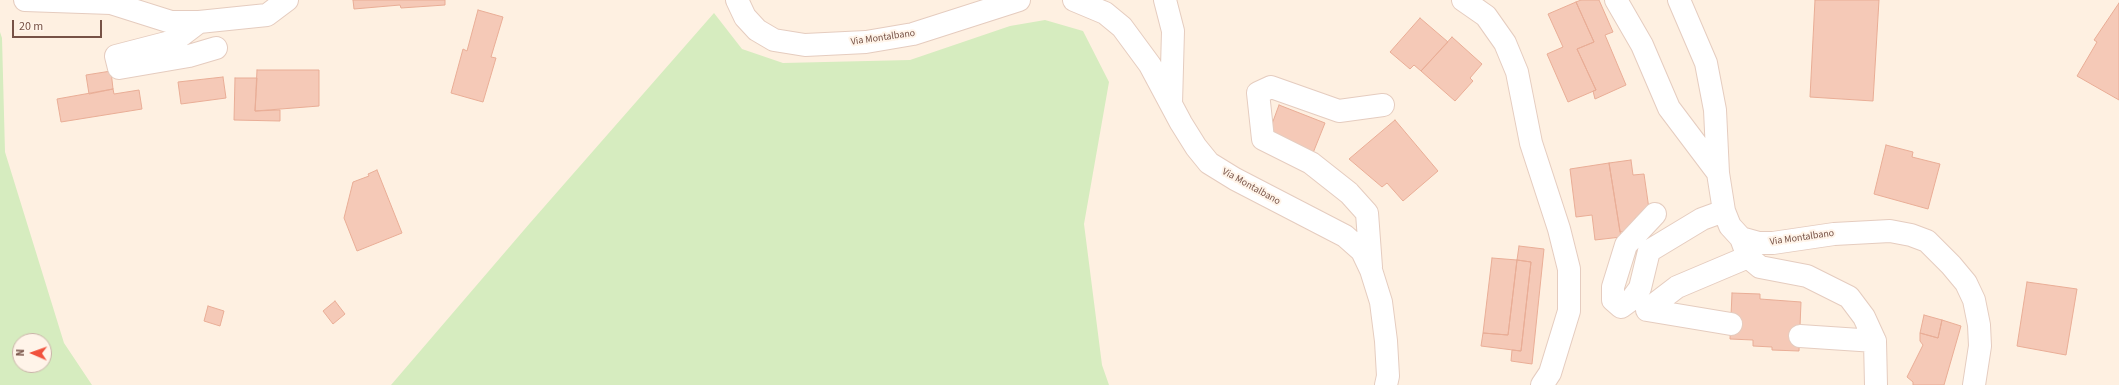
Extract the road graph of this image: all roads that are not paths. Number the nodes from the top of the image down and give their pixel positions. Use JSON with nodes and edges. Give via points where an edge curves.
{"nodes":[{"id":1,"x":25,"y":0,"type":"edge"},
{"id":2,"x":287,"y":0,"type":"edge"},
{"id":3,"x":737,"y":0,"type":"edge"},
{"id":4,"x":1019,"y":0,"type":"edge"},
{"id":5,"x":1074,"y":0,"type":"edge"},
{"id":6,"x":1165,"y":0,"type":"edge"},
{"id":7,"x":1464,"y":0,"type":"edge"},
{"id":8,"x":1616,"y":0,"type":"edge"},
{"id":9,"x":1679,"y":0,"type":"edge"},
{"id":10,"x":199,"y":22,"type":"junction"},
{"id":11,"x":216,"y":48,"type":"dead end"},
{"id":12,"x":1171,"y":104,"type":"junction"},
{"id":13,"x":1383,"y":105,"type":"dead end"},
{"id":14,"x":1718,"y":173,"type":"junction"},
{"id":15,"x":1724,"y":211,"type":"junction"},
{"id":16,"x":1656,"y":214,"type":"dead end"},
{"id":17,"x":1744,"y":247,"type":"junction"},
{"id":18,"x":1371,"y":270,"type":"junction"},
{"id":19,"x":1731,"y":324,"type":"dead end"},
{"id":20,"x":1800,"y":336,"type":"dead end"},
{"id":21,"x":1875,"y":341,"type":"junction"},
{"id":22,"x":1386,"y":385,"type":"edge"},
{"id":23,"x":1542,"y":385,"type":"edge"},
{"id":24,"x":1876,"y":385,"type":"edge"},
{"id":25,"x":1974,"y":385,"type":"edge"}],
"edges":[{"from":1,"to":10,"type":"street","via":[[111,3],[171,22]]},
{"from":2,"to":10,"type":"street","via":[[267,15]]},
{"from":3,"to":4,"type":"street","name":"Via Montalbano","via":[[745,17],[757,30],[774,40],[805,45],[866,42],[913,34]]},
{"from":5,"to":12,"type":"street","name":"Via Montalbano","via":[[1105,13],[1122,26],[1150,65]]},
{"from":6,"to":12,"type":"street","via":[[1173,31]]},
{"from":7,"to":23,"type":"street","via":[[1486,16],[1505,43],[1517,72],[1531,143],[1569,269],[1569,311],[1550,374]]},
{"from":8,"to":14,"type":"street","via":[[1642,45],[1669,108]]},
{"from":9,"to":14,"type":"street","via":[[1706,63],[1715,110]]},
{"from":10,"to":11,"type":"street","via":[[174,41],[116,56],[119,68],[189,56]]},
{"from":12,"to":18,"type":"street","name":"Via Montalbano","via":[[1196,147],[1209,163],[1235,180],[1344,236],[1362,251]]},
{"from":13,"to":18,"type":"street","via":[[1339,111],[1271,87],[1258,93],[1263,139],[1312,163],[1349,193],[1367,213]]},
{"from":14,"to":15,"type":"street"},
{"from":15,"to":16,"type":"street","via":[[1702,219],[1649,251],[1640,288],[1632,300],[1621,307],[1613,300],[1613,287],[1626,245]]},
{"from":15,"to":17,"type":"street","via":[[1730,226]]},
{"from":17,"to":19,"type":"street","via":[[1676,287],[1647,310]]},
{"from":17,"to":21,"type":"street","via":[[1760,267],[1807,276],[1848,297],[1864,317]]},
{"from":17,"to":25,"type":"street","name":"Via Montalbano","via":[[1753,242],[1773,243],[1834,234],[1890,230],[1911,234],[1927,241],[1966,283],[1974,300],[1980,346]]},
{"from":18,"to":22,"type":"street","name":"Via Montalbano","via":[[1381,302],[1386,341]]},
{"from":20,"to":21,"type":"street"},
{"from":21,"to":24,"type":"street"}]}
